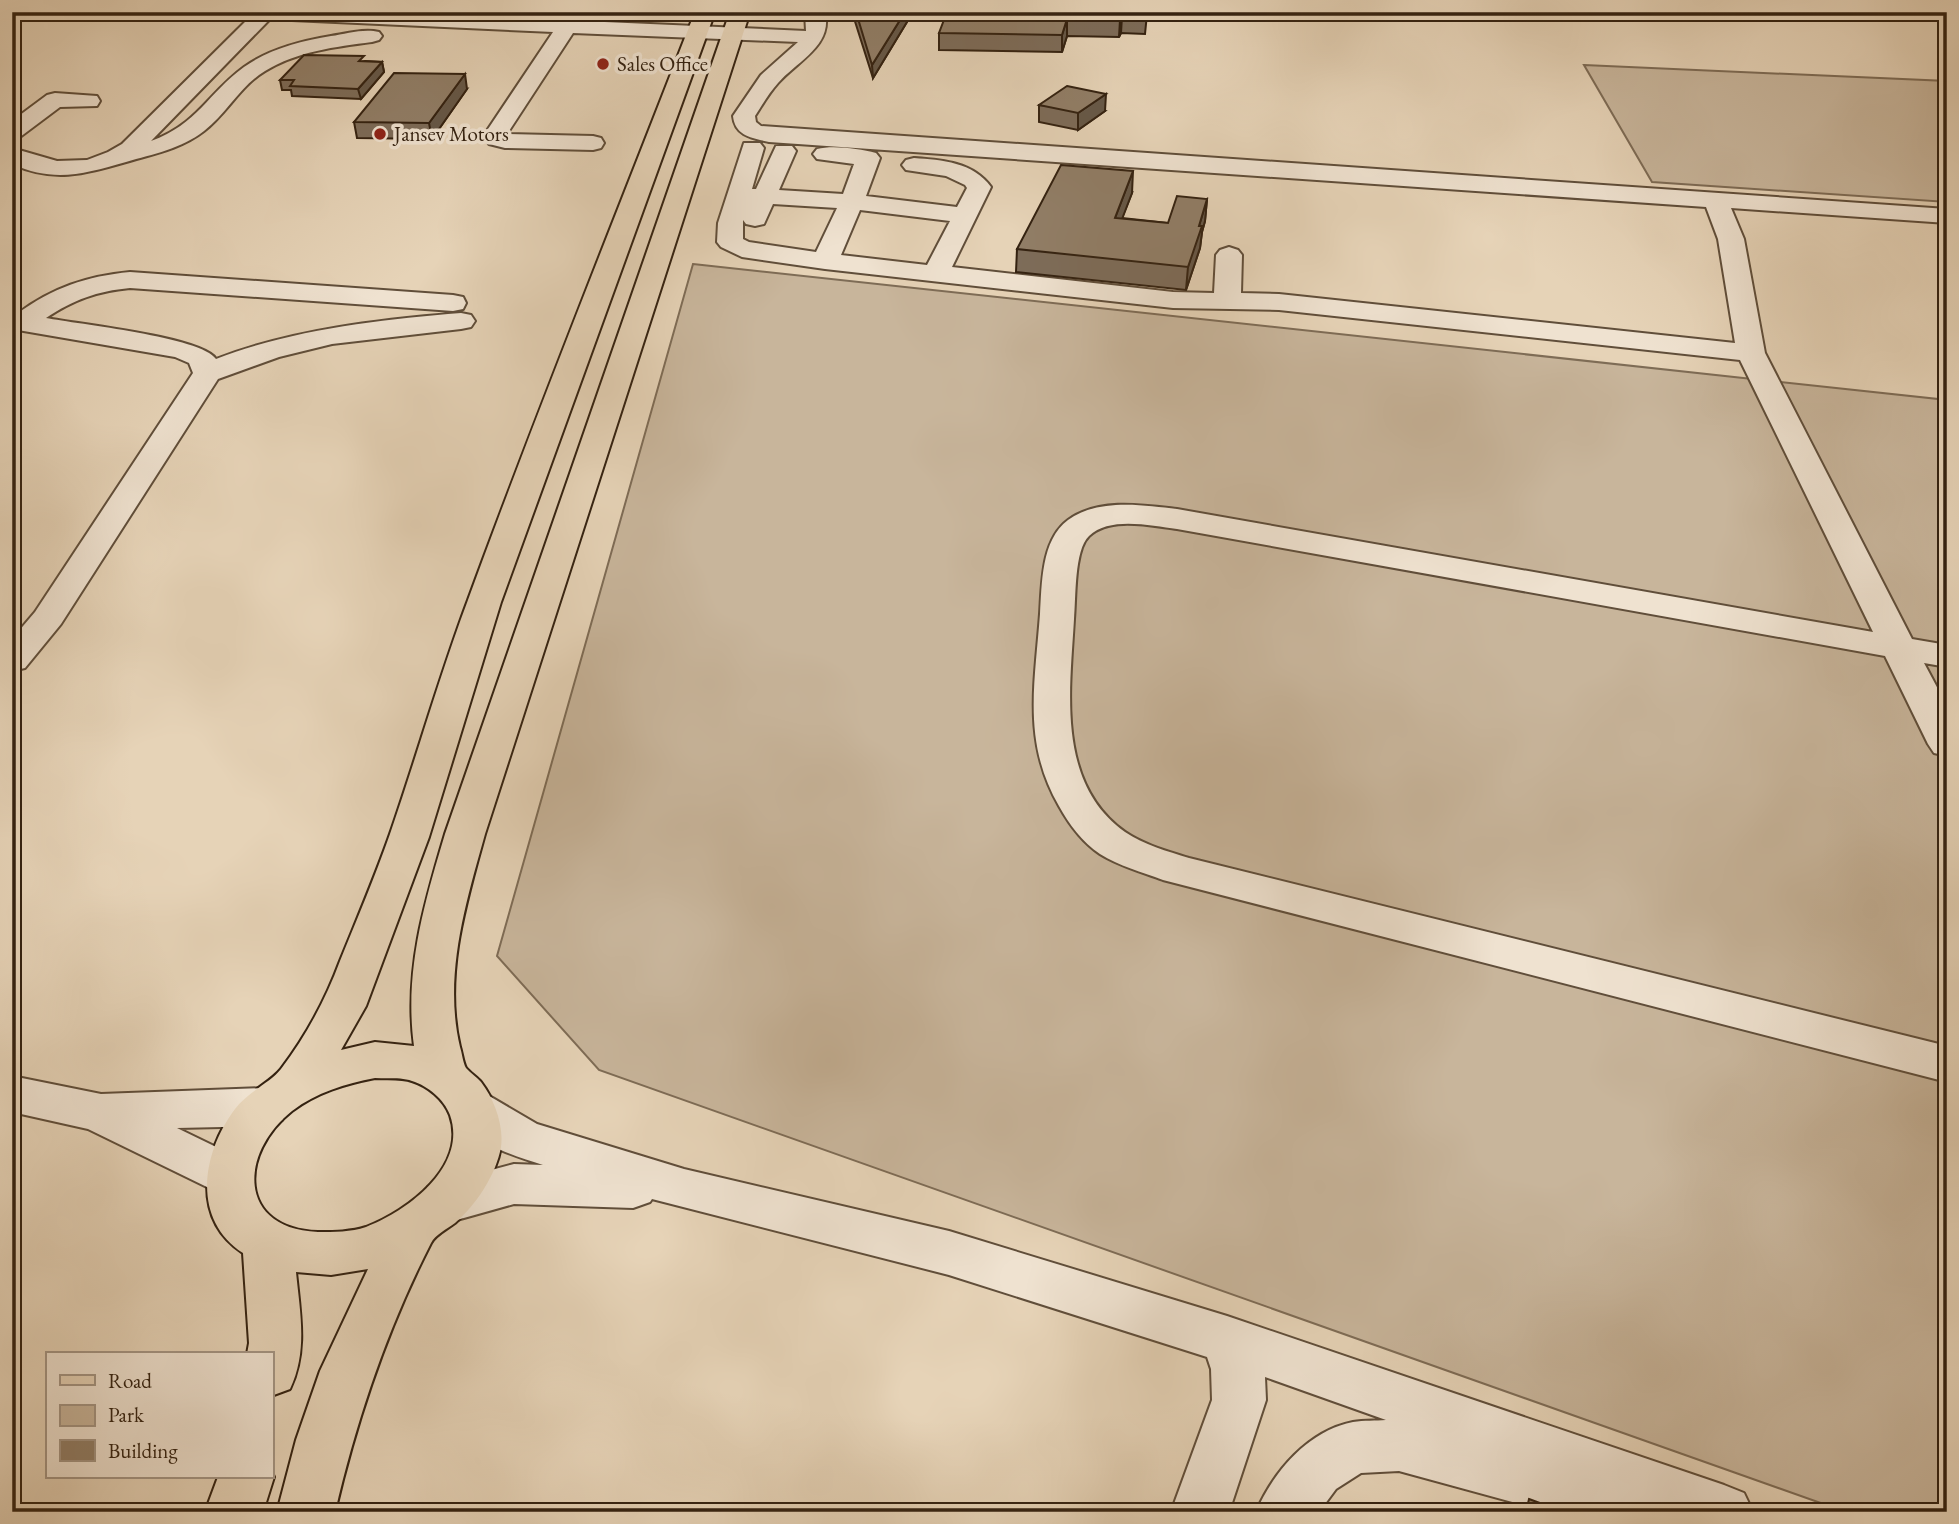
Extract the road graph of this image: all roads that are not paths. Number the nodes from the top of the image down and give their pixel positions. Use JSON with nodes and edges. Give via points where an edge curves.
{"nodes":[{"id":1,"x":239,"y":12,"type":"edge"},
{"id":2,"x":815,"y":12,"type":"edge"},
{"id":3,"x":265,"y":13,"type":"edge"},
{"id":4,"x":446,"y":21,"type":"junction"},
{"id":5,"x":719,"y":23,"type":"edge"},
{"id":6,"x":567,"y":26,"type":"junction"},
{"id":7,"x":812,"y":37,"type":"junction"},
{"id":8,"x":89,"y":100,"type":"dead end"},
{"id":9,"x":12,"y":132,"type":"edge"},
{"id":10,"x":752,"y":139,"type":"junction"},
{"id":11,"x":593,"y":143,"type":"dead end"},
{"id":12,"x":784,"y":150,"type":"junction"},
{"id":13,"x":870,"y":150,"type":"junction"},
{"id":14,"x":12,"y":155,"type":"edge"},
{"id":15,"x":829,"y":155,"type":"junction"},
{"id":16,"x":118,"y":157,"type":"junction"},
{"id":17,"x":909,"y":164,"type":"junction"},
{"id":18,"x":752,"y":196,"type":"junction"},
{"id":19,"x":1715,"y":198,"type":"junction"},
{"id":20,"x":813,"y":199,"type":"junction"},
{"id":21,"x":852,"y":202,"type":"junction"},
{"id":22,"x":901,"y":208,"type":"junction"},
{"id":23,"x":964,"y":215,"type":"junction"},
{"id":24,"x":1947,"y":216,"type":"edge"},
{"id":25,"x":795,"y":237,"type":"junction"},
{"id":26,"x":881,"y":247,"type":"junction"},
{"id":27,"x":1229,"y":255,"type":"dead end"},
{"id":28,"x":825,"y":261,"type":"junction"},
{"id":29,"x":936,"y":273,"type":"junction"},
{"id":30,"x":1227,"y":300,"type":"junction"},
{"id":31,"x":24,"y":328,"type":"edge"},
{"id":32,"x":1751,"y":354,"type":"junction"},
{"id":33,"x":207,"y":373,"type":"junction"},
{"id":34,"x":1898,"y":647,"type":"junction"},
{"id":35,"x":1947,"y":656,"type":"edge"},
{"id":36,"x":12,"y":660,"type":"edge"},
{"id":37,"x":1947,"y":744,"type":"edge"},
{"id":38,"x":1947,"y":1064,"type":"edge"},
{"id":39,"x":459,"y":1093,"type":"junction"},
{"id":40,"x":12,"y":1094,"type":"edge"},
{"id":41,"x":281,"y":1095,"type":"junction"},
{"id":42,"x":98,"y":1112,"type":"junction"},
{"id":43,"x":228,"y":1175,"type":"junction"},
{"id":44,"x":684,"y":1189,"type":"junction"},
{"id":45,"x":429,"y":1215,"type":"junction"},
{"id":46,"x":268,"y":1243,"type":"junction"},
{"id":47,"x":1227,"y":1340,"type":"junction"},
{"id":48,"x":273,"y":1360,"type":"edge"},
{"id":49,"x":246,"y":1478,"type":"edge"},
{"id":50,"x":234,"y":1512,"type":"edge"},
{"id":51,"x":306,"y":1512,"type":"edge"},
{"id":52,"x":1200,"y":1512,"type":"edge"},
{"id":53,"x":1285,"y":1512,"type":"edge"},
{"id":54,"x":1662,"y":1512,"type":"edge"},
{"id":55,"x":1724,"y":1512,"type":"edge"}],
"edges":[{"from":1,"to":3,"type":"street"},
{"from":2,"to":7,"type":"street"},
{"from":3,"to":4,"type":"street"},
{"from":3,"to":16,"type":"street"},
{"from":4,"to":6,"type":"street"},
{"from":4,"to":16,"type":"street","via":[[294,49],[257,67],[181,138]]},
{"from":5,"to":6,"type":"street"},
{"from":5,"to":7,"type":"street"},
{"from":5,"to":39,"type":"main road","via":[[446,899],[431,987],[436,1047]]},
{"from":5,"to":41,"type":"main road","via":[[484,602],[409,836],[360,967],[344,1006]]},
{"from":6,"to":11,"type":"street","via":[[495,135],[505,141]]},
{"from":7,"to":10,"type":"street","via":[[770,78],[744,116]]},
{"from":8,"to":9,"type":"street","via":[[55,100]]},
{"from":10,"to":12,"type":"street"},
{"from":10,"to":13,"type":"street","via":[[769,135]]},
{"from":10,"to":18,"type":"street"},
{"from":12,"to":15,"type":"street"},
{"from":12,"to":18,"type":"street"},
{"from":13,"to":15,"type":"street"},
{"from":13,"to":17,"type":"street"},
{"from":13,"to":19,"type":"street"},
{"from":13,"to":21,"type":"street"},
{"from":14,"to":16,"type":"street","via":[[73,169]]},
{"from":15,"to":20,"type":"street"},
{"from":17,"to":22,"type":"street"},
{"from":17,"to":23,"type":"street","via":[[953,170],[974,180],[979,187]]},
{"from":18,"to":20,"type":"street"},
{"from":18,"to":25,"type":"street","via":[[730,223],[730,242],[742,249]]},
{"from":19,"to":24,"type":"street"},
{"from":19,"to":32,"type":"street","via":[[1731,239]]},
{"from":20,"to":21,"type":"street"},
{"from":20,"to":25,"type":"street"},
{"from":21,"to":22,"type":"street"},
{"from":21,"to":28,"type":"street"},
{"from":22,"to":23,"type":"street"},
{"from":22,"to":26,"type":"street"},
{"from":23,"to":29,"type":"street"},
{"from":25,"to":28,"type":"street"},
{"from":26,"to":28,"type":"street"},
{"from":26,"to":29,"type":"street"},
{"from":27,"to":30,"type":"street"},
{"from":29,"to":30,"type":"street","via":[[1172,300]]},
{"from":30,"to":32,"type":"street"},
{"from":31,"to":33,"type":"street","via":[[182,350],[201,359]]},
{"from":31,"to":33,"type":"street","via":[[70,290],[130,280],[457,312],[292,343],[249,354]]},
{"from":32,"to":34,"type":"street"},
{"from":33,"to":36,"type":"street","via":[[49,617]]},
{"from":34,"to":35,"type":"street"},
{"from":34,"to":37,"type":"street"},
{"from":34,"to":38,"type":"street","via":[[1177,519],[1124,516],[1085,523],[1067,542],[1059,593],[1051,730],[1058,768],[1073,799],[1102,835],[1124,850],[1178,870]]},
{"from":39,"to":41,"type":"main road","via":[[413,1063],[375,1060],[335,1067]]},
{"from":39,"to":44,"type":"street","via":[[522,1139]]},
{"from":39,"to":45,"type":"main road","via":[[478,1132],[475,1155],[464,1179]]},
{"from":40,"to":42,"type":"street"},
{"from":41,"to":42,"type":"street"},
{"from":41,"to":43,"type":"main road","via":[[246,1128]]},
{"from":42,"to":43,"type":"street"},
{"from":43,"to":46,"type":"main road","via":[[231,1202],[244,1226]]},
{"from":44,"to":45,"type":"street","via":[[514,1184]]},
{"from":44,"to":47,"type":"street","via":[[949,1253]]},
{"from":45,"to":46,"type":"main road","via":[[378,1244],[348,1252],[305,1253]]},
{"from":45,"to":51,"type":"main road","via":[[347,1371]]},
{"from":46,"to":48,"type":"main road","via":[[276,1343]]},
{"from":47,"to":52,"type":"street","via":[[1238,1369],[1239,1400]]},
{"from":47,"to":55,"type":"street"},
{"from":49,"to":50,"type":"main road"},
{"from":53,"to":54,"type":"street","via":[[1316,1470],[1353,1447],[1399,1446]]}]}
